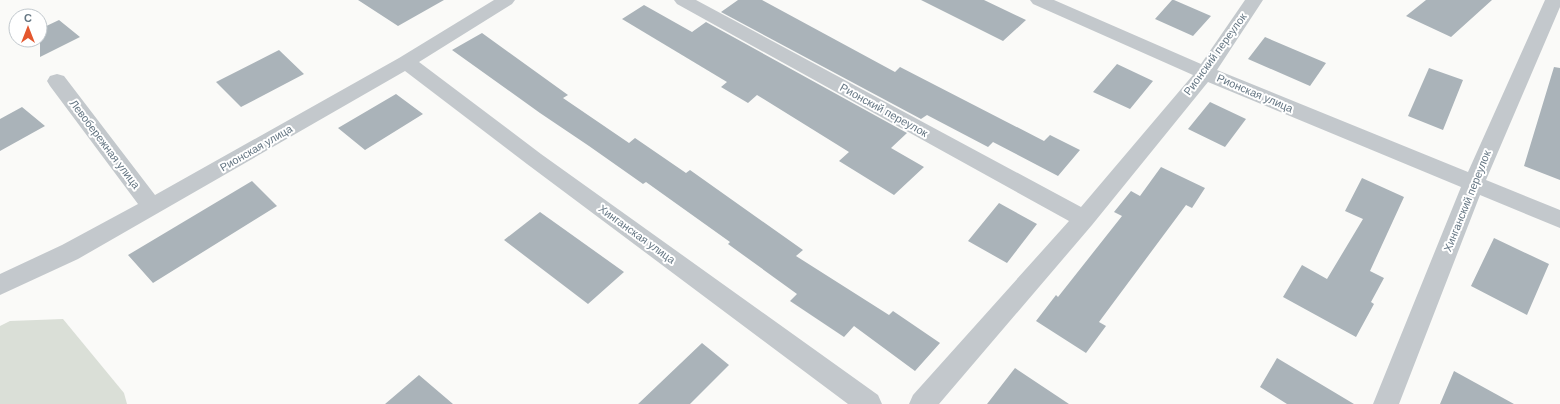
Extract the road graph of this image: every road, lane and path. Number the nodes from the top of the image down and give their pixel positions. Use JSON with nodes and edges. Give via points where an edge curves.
{"nodes":[{"id":1,"x":506,"y":0,"type":"edge"},
{"id":2,"x":683,"y":0,"type":"edge"},
{"id":3,"x":1039,"y":0,"type":"edge"},
{"id":4,"x":1254,"y":0,"type":"edge"},
{"id":5,"x":1554,"y":0,"type":"edge"},
{"id":6,"x":406,"y":62,"type":"junction"},
{"id":7,"x":1205,"y":72,"type":"junction"},
{"id":8,"x":57,"y":81,"type":"dead end"},
{"id":9,"x":1473,"y":184,"type":"junction"},
{"id":10,"x":152,"y":207,"type":"junction"},
{"id":11,"x":1084,"y":219,"type":"junction"},
{"id":12,"x":1560,"y":219,"type":"edge"},
{"id":13,"x":0,"y":285,"type":"edge"},
{"id":14,"x":869,"y":404,"type":"edge"},
{"id":15,"x":922,"y":404,"type":"edge"},
{"id":16,"x":1386,"y":404,"type":"edge"}],
"edges":[{"from":1,"to":6,"type":"street","name":"Рионская улица"},
{"from":2,"to":11,"type":"street","name":"Рионский переулок"},
{"from":3,"to":7,"type":"street","name":"Рионская улица"},
{"from":4,"to":7,"type":"street","name":"Рионский переулок"},
{"from":5,"to":9,"type":"street","name":"Хинганский переулок"},
{"from":6,"to":10,"type":"street","name":"Рионская улица"},
{"from":6,"to":14,"type":"street","name":"Хинганская улица"},
{"from":7,"to":9,"type":"street","name":"Рионская улица"},
{"from":7,"to":11,"type":"street","name":"Рионский переулок"},
{"from":8,"to":10,"type":"street","name":"Левобережная улица"},
{"from":9,"to":12,"type":"street","name":"Рионская улица"},
{"from":9,"to":16,"type":"street","name":"Хинганский переулок"},
{"from":10,"to":13,"type":"street","name":"Рионская улица","via":[[70,252]]},
{"from":11,"to":15,"type":"street","name":"Рионский переулок"}]}
